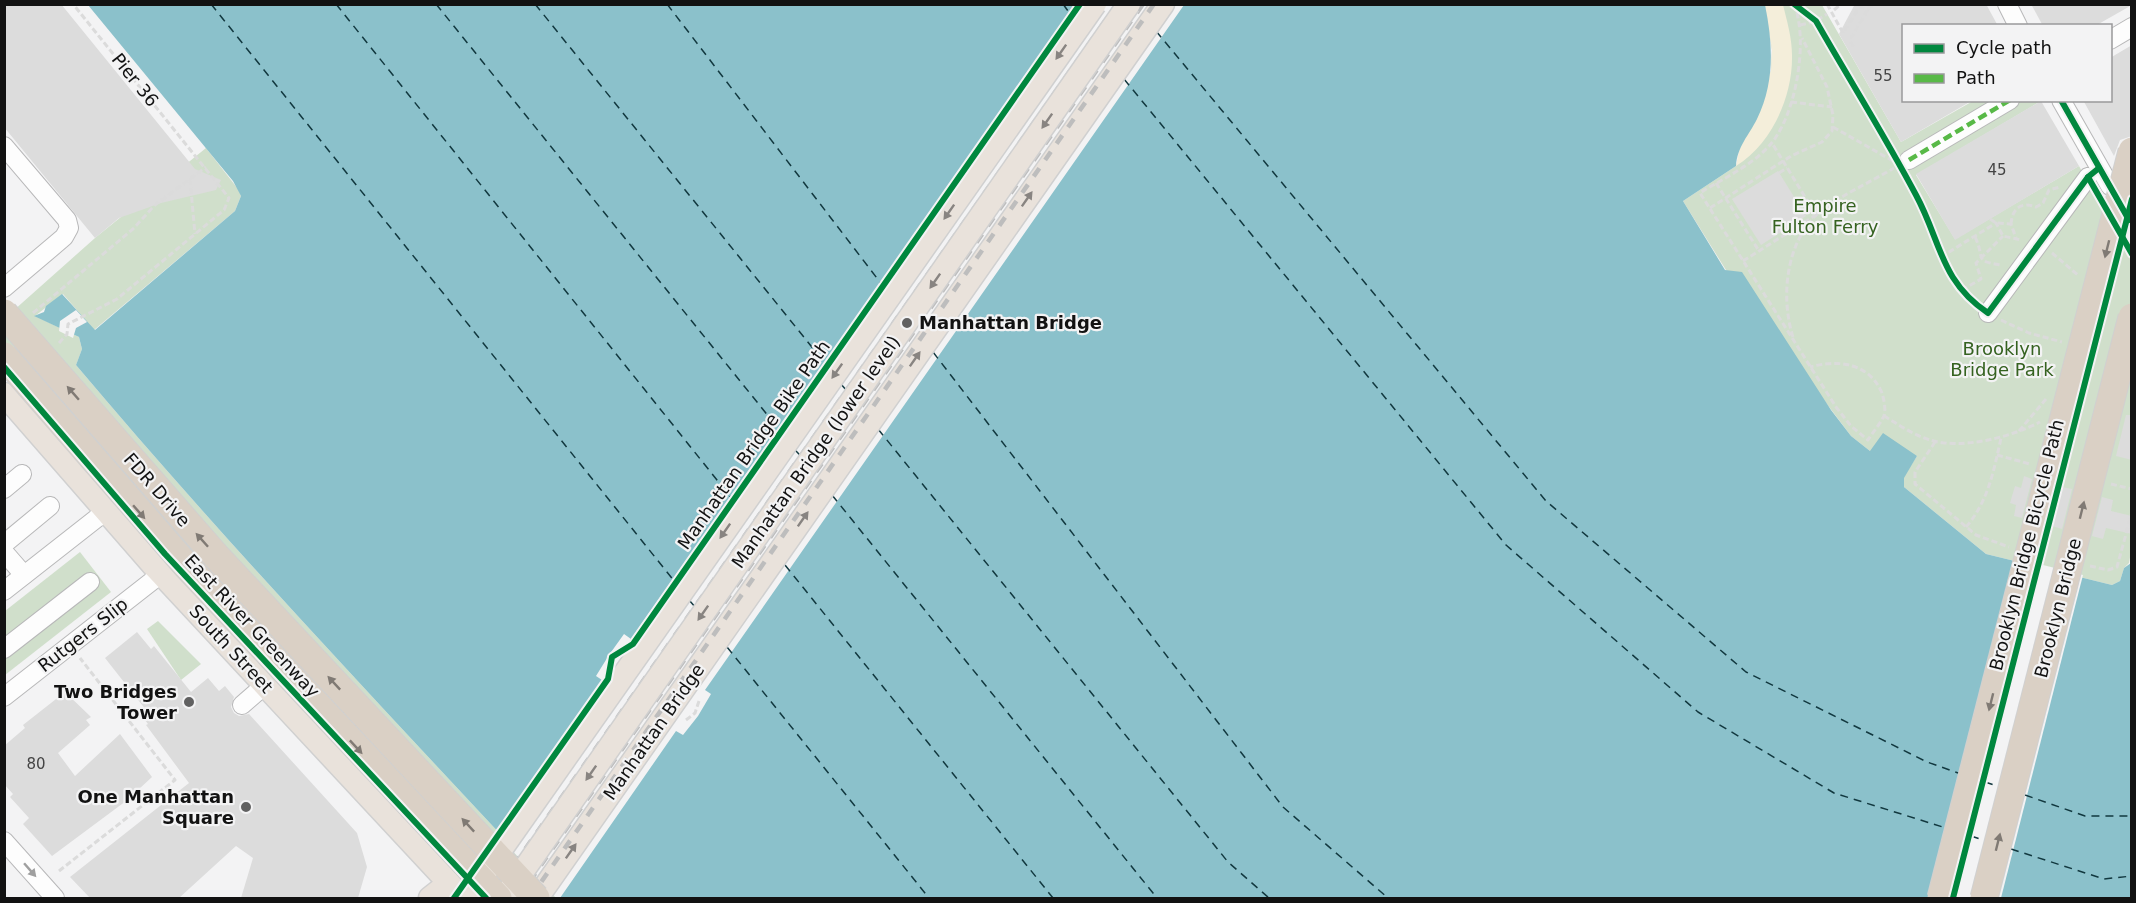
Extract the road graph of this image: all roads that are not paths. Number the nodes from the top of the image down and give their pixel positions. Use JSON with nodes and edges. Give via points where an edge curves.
{"nodes":[{"id":1,"x":1095,"y":4,"type":"edge"},
{"id":2,"x":1129,"y":4,"type":"edge"},
{"id":3,"x":1163,"y":4,"type":"edge"},
{"id":4,"x":2007,"y":4,"type":"edge"},
{"id":5,"x":2017,"y":24,"type":"edge"},
{"id":6,"x":2132,"y":27,"type":"edge"},
{"id":7,"x":2112,"y":39,"type":"edge"},
{"id":8,"x":2007,"y":102,"type":"edge"},
{"id":9,"x":2062,"y":102,"type":"edge"},
{"id":10,"x":4,"y":146,"type":"edge"},
{"id":11,"x":2132,"y":152,"type":"edge"},
{"id":12,"x":1909,"y":160,"type":"dead end"},
{"id":13,"x":2088,"y":177,"type":"dead end"},
{"id":14,"x":2110,"y":186,"type":"tunnel mouth"},
{"id":15,"x":4,"y":288,"type":"edge"},
{"id":16,"x":1988,"y":313,"type":"road end"},
{"id":17,"x":16,"y":316,"type":"edge"},
{"id":18,"x":2132,"y":317,"type":"edge"},
{"id":19,"x":4,"y":356,"type":"edge"},
{"id":20,"x":4,"y":394,"type":"edge"},
{"id":21,"x":22,"y":474,"type":"dead end"},
{"id":22,"x":4,"y":489,"type":"edge"},
{"id":23,"x":50,"y":506,"type":"dead end"},
{"id":24,"x":106,"y":511,"type":"junction"},
{"id":25,"x":4,"y":544,"type":"edge"},
{"id":26,"x":4,"y":552,"type":"edge"},
{"id":27,"x":161,"y":574,"type":"junction"},
{"id":28,"x":24,"y":575,"type":"junction"},
{"id":29,"x":90,"y":582,"type":"dead end"},
{"id":30,"x":4,"y":591,"type":"edge"},
{"id":31,"x":4,"y":649,"type":"edge"},
{"id":32,"x":265,"y":685,"type":"junction"},
{"id":33,"x":4,"y":697,"type":"edge"},
{"id":34,"x":242,"y":705,"type":"dead end"},
{"id":35,"x":4,"y":841,"type":"edge"},
{"id":36,"x":460,"y":893,"type":"edge"},
{"id":37,"x":55,"y":898,"type":"edge"},
{"id":38,"x":430,"y":898,"type":"edge"},
{"id":39,"x":498,"y":898,"type":"edge"},
{"id":40,"x":503,"y":898,"type":"edge"},
{"id":41,"x":537,"y":898,"type":"edge"},
{"id":42,"x":1941,"y":898,"type":"edge"},
{"id":43,"x":1984,"y":898,"type":"edge"}],
"edges":[{"from":1,"to":36,"type":"main road","one_way":true,"bridge":true},
{"from":2,"to":40,"type":"main road","name":"Manhattan Bridge (lower level)","one_way":true,"bridge":true},
{"from":41,"to":3,"type":"main road","name":"Manhattan Bridge","one_way":true},
{"from":4,"to":5,"type":"street"},
{"from":6,"to":7,"type":"street"},
{"from":8,"to":12,"type":"street"},
{"from":9,"to":14,"type":"street"},
{"from":10,"to":15,"type":"street","via":[[67,220],[69,228],[64,237]]},
{"from":11,"to":42,"type":"highway","one_way":true,"bridge":true},
{"from":13,"to":16,"type":"street","via":[[2032,242]]},
{"from":41,"to":17,"type":"highway","name":"FDR Drive","one_way":true,"bridge":true,"via":[[210,549]]},
{"from":43,"to":18,"type":"highway","name":"Brooklyn Bridge","one_way":true,"bridge":true},
{"from":19,"to":39,"type":"highway","name":"FDR Drive","one_way":true,"bridge":true,"via":[[185,564]]},
{"from":20,"to":24,"type":"main road","name":"South Street"},
{"from":21,"to":22,"type":"street"},
{"from":23,"to":25,"type":"street"},
{"from":24,"to":27,"type":"main road","name":"South Street"},
{"from":24,"to":28,"type":"street"},
{"from":26,"to":28,"type":"street"},
{"from":27,"to":32,"type":"main road","name":"South Street"},
{"from":27,"to":33,"type":"street","name":"Rutgers Slip"},
{"from":28,"to":30,"type":"street"},
{"from":29,"to":31,"type":"street"},
{"from":32,"to":34,"type":"street"},
{"from":32,"to":36,"type":"main road","name":"South Street"},
{"from":35,"to":37,"type":"street","one_way":true},
{"from":36,"to":38,"type":"main road"}]}
